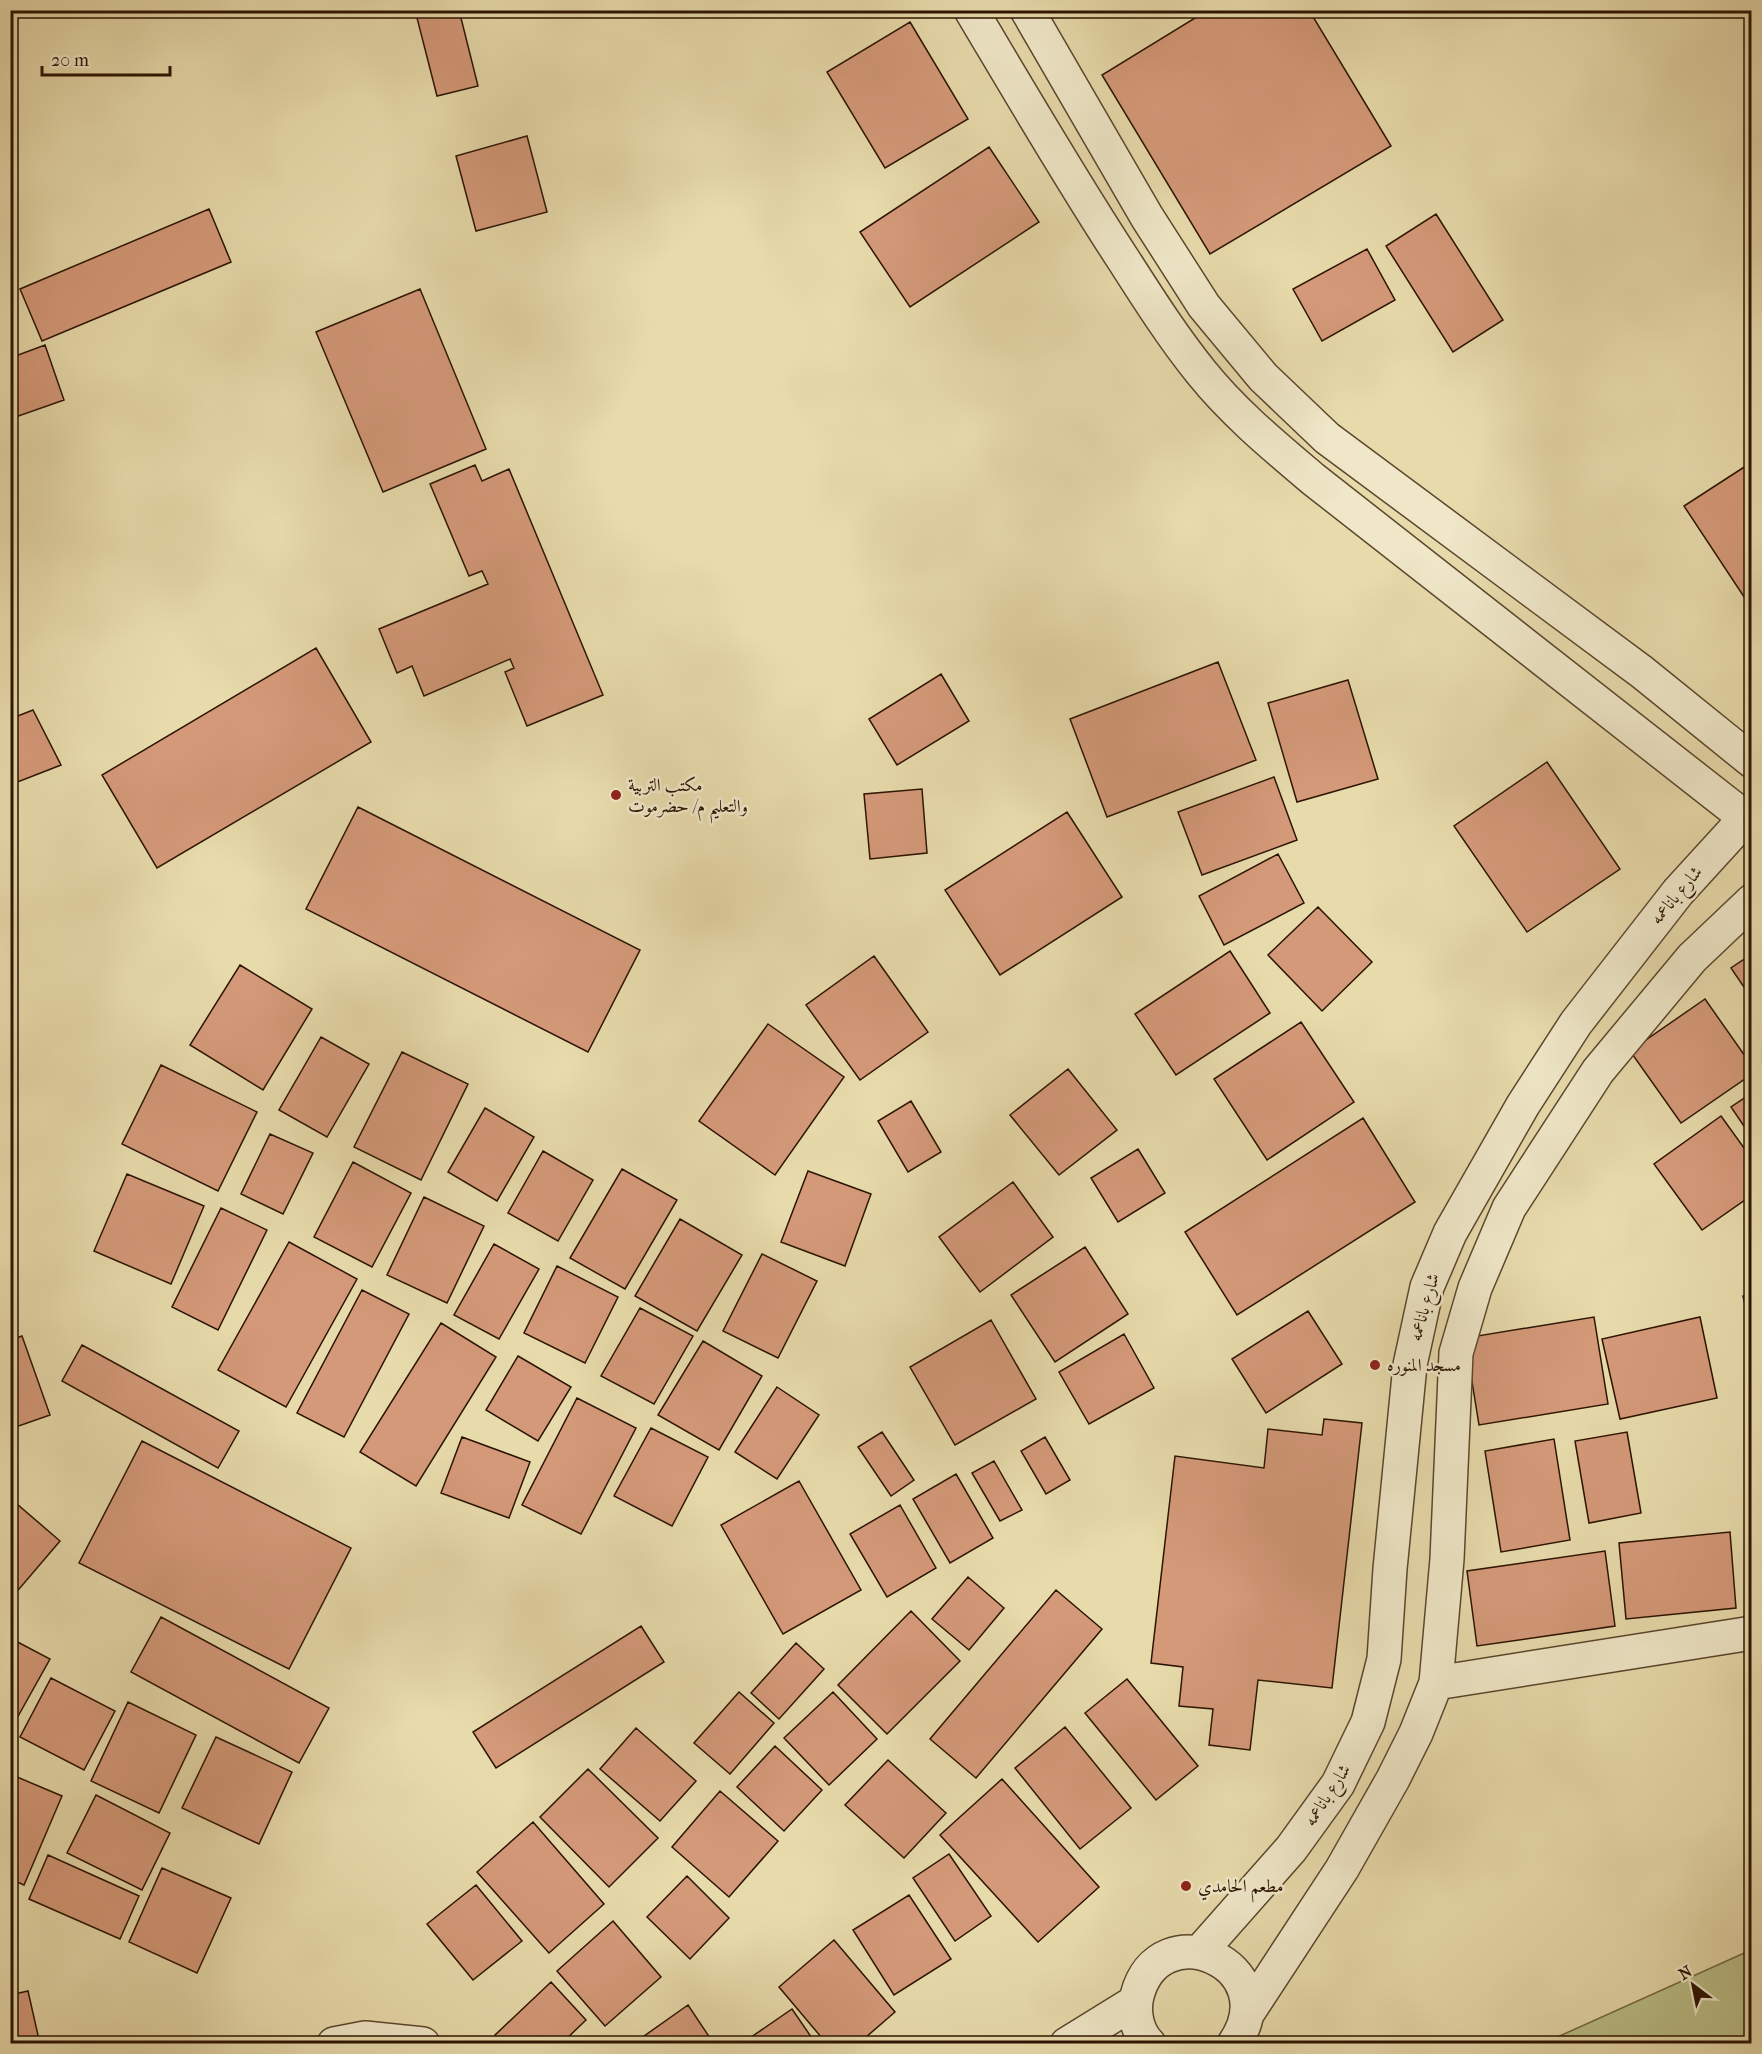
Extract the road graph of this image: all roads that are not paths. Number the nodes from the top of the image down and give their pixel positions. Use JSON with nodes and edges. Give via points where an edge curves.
{"nodes":[{"id":1,"x":971,"y":10,"type":"edge"},
{"id":2,"x":1027,"y":10,"type":"edge"},
{"id":3,"x":1488,"y":558,"type":"junction"},
{"id":4,"x":1459,"y":594,"type":"junction"},
{"id":5,"x":1752,"y":761,"type":"edge"},
{"id":6,"x":1750,"y":817,"type":"edge"},
{"id":7,"x":1752,"y":901,"type":"edge"},
{"id":8,"x":1752,"y":1633,"type":"edge"},
{"id":9,"x":1436,"y":1683,"type":"junction"},
{"id":10,"x":1200,"y":1952,"type":"junction"},
{"id":11,"x":1135,"y":2002,"type":"junction"},
{"id":12,"x":1240,"y":2029,"type":"edge"},
{"id":13,"x":334,"y":2043,"type":"edge"},
{"id":14,"x":423,"y":2043,"type":"edge"},
{"id":15,"x":1067,"y":2043,"type":"edge"},
{"id":16,"x":1149,"y":2043,"type":"edge"}],
"edges":[{"from":1,"to":4,"type":"street","via":[[1070,179],[1202,374],[1312,479]]},
{"from":2,"to":3,"type":"street","via":[[1204,306],[1263,377],[1327,438]]},
{"from":3,"to":4,"type":"street"},
{"from":3,"to":5,"type":"street","via":[[1642,672]]},
{"from":4,"to":6,"type":"street"},
{"from":6,"to":10,"type":"street","name":"شارع باناعمه","via":[[1678,892],[1576,1023],[1523,1105],[1450,1233],[1427,1287],[1410,1365],[1384,1659],[1368,1722],[1338,1784],[1291,1849]]},
{"from":7,"to":9,"type":"street","via":[[1692,958],[1598,1071],[1509,1208],[1475,1288],[1455,1353],[1447,1559]]},
{"from":8,"to":9,"type":"street"},
{"from":9,"to":12,"type":"street","via":[[1394,1779]]},
{"from":10,"to":11,"type":"street","via":[[1178,1953],[1156,1963],[1146,1974]]},
{"from":10,"to":12,"type":"street","via":[[1231,1967],[1241,1981],[1246,1997]]},
{"from":11,"to":15,"type":"street"},
{"from":11,"to":16,"type":"street","via":[[1137,2022]]},
{"from":13,"to":14,"type":"street","via":[[365,2038]]}]}
